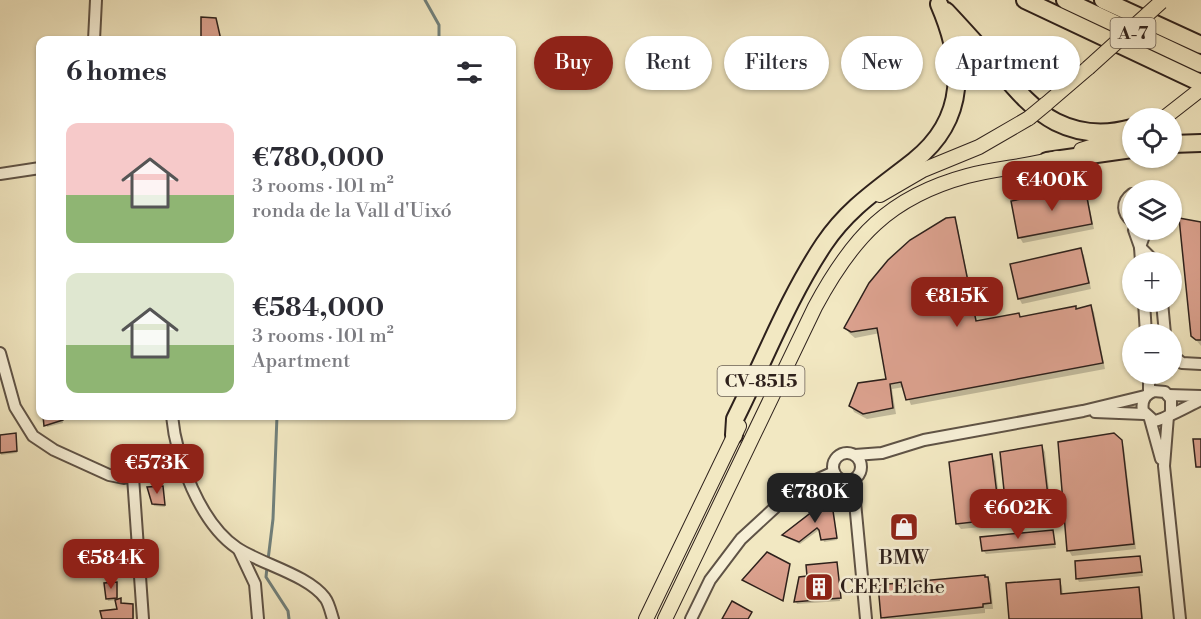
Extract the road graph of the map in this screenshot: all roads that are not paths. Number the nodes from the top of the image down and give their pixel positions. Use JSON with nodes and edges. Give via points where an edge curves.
{"nodes":[{"id":1,"x":96,"y":0,"type":"edge"},
{"id":2,"x":1025,"y":0,"type":"edge"},
{"id":3,"x":1065,"y":0,"type":"edge"},
{"id":4,"x":1103,"y":0,"type":"edge"},
{"id":5,"x":1162,"y":1,"type":"edge"},
{"id":6,"x":937,"y":2,"type":"edge"},
{"id":7,"x":94,"y":36,"type":"edge"},
{"id":8,"x":1201,"y":45,"type":"edge"},
{"id":9,"x":1201,"y":64,"type":"edge"},
{"id":10,"x":1201,"y":82,"type":"edge"},
{"id":11,"x":1201,"y":89,"type":"edge"},
{"id":12,"x":1180,"y":108,"type":"edge"},
{"id":13,"x":1122,"y":131,"type":"edge"},
{"id":14,"x":1122,"y":137,"type":"edge"},
{"id":15,"x":1201,"y":143,"type":"edge"},
{"id":16,"x":1182,"y":144,"type":"edge"},
{"id":17,"x":1122,"y":150,"type":"edge"},
{"id":18,"x":1047,"y":161,"type":"junction"},
{"id":19,"x":36,"y":169,"type":"edge"},
{"id":20,"x":0,"y":174,"type":"edge"},
{"id":21,"x":1138,"y":240,"type":"edge"},
{"id":22,"x":1142,"y":240,"type":"edge"},
{"id":23,"x":1140,"y":247,"type":"junction"},
{"id":24,"x":1140,"y":252,"type":"edge"},
{"id":25,"x":1145,"y":252,"type":"edge"},
{"id":26,"x":0,"y":353,"type":"edge"},
{"id":27,"x":1182,"y":363,"type":"edge"},
{"id":28,"x":1201,"y":364,"type":"edge"},
{"id":29,"x":1152,"y":384,"type":"edge"},
{"id":30,"x":1156,"y":384,"type":"edge"},
{"id":31,"x":1156,"y":394,"type":"junction"},
{"id":32,"x":1201,"y":398,"type":"edge"},
{"id":33,"x":1083,"y":411,"type":"junction"},
{"id":34,"x":1170,"y":415,"type":"junction"},
{"id":35,"x":1147,"y":416,"type":"junction"},
{"id":36,"x":172,"y":420,"type":"edge"},
{"id":37,"x":734,"y":435,"type":"junction"},
{"id":38,"x":882,"y":453,"type":"junction"},
{"id":39,"x":855,"y":455,"type":"junction"},
{"id":40,"x":183,"y":466,"type":"junction"},
{"id":41,"x":1164,"y":466,"type":"junction"},
{"id":42,"x":862,"y":467,"type":"junction"},
{"id":43,"x":834,"y":472,"type":"junction"},
{"id":44,"x":134,"y":477,"type":"junction"},
{"id":45,"x":850,"y":480,"type":"junction"},
{"id":46,"x":239,"y":550,"type":"junction"},
{"id":47,"x":143,"y":619,"type":"edge"},
{"id":48,"x":258,"y":619,"type":"edge"},
{"id":49,"x":333,"y":619,"type":"edge"},
{"id":50,"x":646,"y":619,"type":"edge"},
{"id":51,"x":665,"y":619,"type":"edge"},
{"id":52,"x":691,"y":619,"type":"edge"},
{"id":53,"x":866,"y":619,"type":"edge"},
{"id":54,"x":1179,"y":619,"type":"edge"}],
"edges":[{"from":1,"to":7,"type":"street"},
{"from":2,"to":10,"type":"highway","number":"A-7"},
{"from":3,"to":9,"type":"highway","number":"A-7"},
{"from":4,"to":8,"type":"highway"},
{"from":5,"to":37,"type":"main road","number":"CV-8515","bridge":true,"via":[[1029,118],[979,147],[915,175],[872,201],[851,220],[810,278]]},
{"from":6,"to":13,"type":"highway","via":[[1029,103],[1055,122],[1094,133]]},
{"from":6,"to":37,"type":"highway","via":[[954,44],[957,75],[955,96],[942,131],[915,160],[856,205],[824,244],[735,419]]},
{"from":11,"to":12,"type":"main road"},
{"from":14,"to":18,"type":"main road"},
{"from":15,"to":16,"type":"highway"},
{"from":17,"to":18,"type":"highway"},
{"from":18,"to":51,"type":"main road","number":"CV-8515","via":[[968,176],[931,188],[898,206],[856,242],[833,274]]},
{"from":19,"to":20,"type":"street"},
{"from":21,"to":23,"type":"street"},
{"from":22,"to":23,"type":"street"},
{"from":23,"to":24,"type":"street"},
{"from":23,"to":25,"type":"street"},
{"from":26,"to":44,"type":"street","via":[[15,407],[33,436],[99,471]]},
{"from":27,"to":28,"type":"street"},
{"from":29,"to":31,"type":"street"},
{"from":30,"to":31,"type":"street"},
{"from":31,"to":32,"type":"street"},
{"from":31,"to":33,"type":"street"},
{"from":31,"to":34,"type":"street","via":[[1172,404]]},
{"from":31,"to":35,"type":"street","via":[[1142,404]]},
{"from":32,"to":34,"type":"street"},
{"from":33,"to":35,"type":"street"},
{"from":33,"to":38,"type":"street","via":[[924,440]]},
{"from":34,"to":35,"type":"street","via":[[1159,421]]},
{"from":34,"to":41,"type":"street"},
{"from":35,"to":41,"type":"street"},
{"from":36,"to":40,"type":"street"},
{"from":37,"to":50,"type":"main road","number":"CV-8515"},
{"from":38,"to":39,"type":"street"},
{"from":38,"to":42,"type":"street"},
{"from":39,"to":42,"type":"street"},
{"from":39,"to":43,"type":"street","via":[[846,453],[838,457]]},
{"from":40,"to":44,"type":"street"},
{"from":40,"to":46,"type":"street","via":[[200,504]]},
{"from":41,"to":54,"type":"street"},
{"from":42,"to":45,"type":"street","via":[[859,476]]},
{"from":43,"to":45,"type":"street"},
{"from":43,"to":52,"type":"street","via":[[794,490],[741,539],[710,580]]},
{"from":44,"to":47,"type":"street"},
{"from":45,"to":53,"type":"street"},
{"from":46,"to":48,"type":"street","via":[[255,584]]},
{"from":46,"to":49,"type":"street","via":[[309,584],[325,598]]}]}
